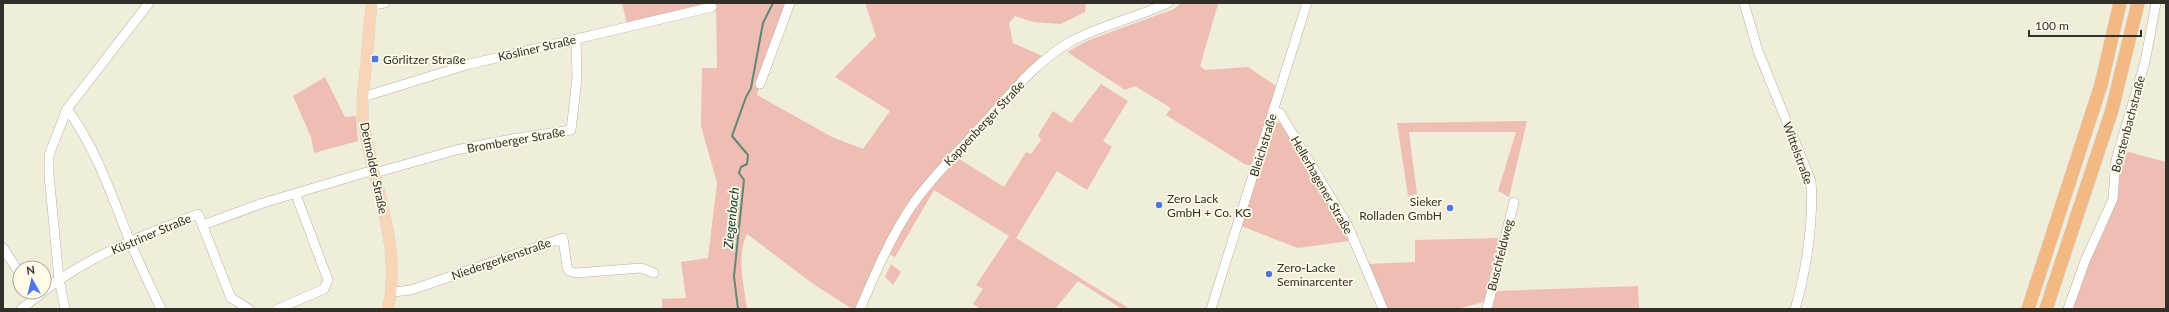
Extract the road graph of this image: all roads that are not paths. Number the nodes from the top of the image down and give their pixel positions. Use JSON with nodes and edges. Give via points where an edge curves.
{"nodes":[{"id":1,"x":148,"y":3,"type":"edge"},
{"id":2,"x":385,"y":3,"type":"edge"},
{"id":3,"x":790,"y":3,"type":"edge"},
{"id":4,"x":1168,"y":3,"type":"edge"},
{"id":5,"x":1307,"y":3,"type":"edge"},
{"id":6,"x":1744,"y":3,"type":"edge"},
{"id":7,"x":2120,"y":3,"type":"edge"},
{"id":8,"x":2138,"y":3,"type":"edge"},
{"id":9,"x":2156,"y":3,"type":"edge"},
{"id":10,"x":372,"y":4,"type":"edge"},
{"id":11,"x":712,"y":7,"type":"dead end"},
{"id":12,"x":576,"y":39,"type":"junction"},
{"id":13,"x":760,"y":84,"type":"dead end"},
{"id":14,"x":363,"y":97,"type":"junction"},
{"id":15,"x":67,"y":109,"type":"junction"},
{"id":16,"x":1274,"y":111,"type":"junction"},
{"id":17,"x":373,"y":172,"type":"junction"},
{"id":18,"x":296,"y":194,"type":"junction"},
{"id":19,"x":1514,"y":202,"type":"dead end"},
{"id":20,"x":203,"y":225,"type":"junction"},
{"id":21,"x":129,"y":240,"type":"junction"},
{"id":22,"x":3,"y":248,"type":"edge"},
{"id":23,"x":12,"y":262,"type":"edge"},
{"id":24,"x":654,"y":273,"type":"dead end"},
{"id":25,"x":59,"y":279,"type":"junction"},
{"id":26,"x":52,"y":284,"type":"edge"},
{"id":27,"x":392,"y":292,"type":"junction"},
{"id":28,"x":31,"y":300,"type":"edge"},
{"id":29,"x":20,"y":309,"type":"edge"},
{"id":30,"x":64,"y":309,"type":"edge"},
{"id":31,"x":161,"y":309,"type":"edge"},
{"id":32,"x":249,"y":309,"type":"edge"},
{"id":33,"x":278,"y":309,"type":"edge"},
{"id":34,"x":388,"y":309,"type":"edge"},
{"id":35,"x":860,"y":309,"type":"edge"},
{"id":36,"x":1211,"y":309,"type":"edge"},
{"id":37,"x":1383,"y":309,"type":"edge"},
{"id":38,"x":1487,"y":309,"type":"edge"},
{"id":39,"x":1795,"y":309,"type":"edge"},
{"id":40,"x":2028,"y":309,"type":"edge"},
{"id":41,"x":2046,"y":309,"type":"edge"},
{"id":42,"x":2068,"y":309,"type":"edge"}],
"edges":[{"from":1,"to":15,"type":"street"},
{"from":2,"to":10,"type":"street"},
{"from":3,"to":13,"type":"street"},
{"from":4,"to":35,"type":"street","name":"Kappenberger Straße","via":[[1107,25],[1070,43],[1038,66],[1015,88],[938,172],[913,204],[873,277]]},
{"from":5,"to":16,"type":"street","name":"Bleichstraße"},
{"from":6,"to":39,"type":"street","name":"Wittelstraße","via":[[1758,50],[1811,181],[1812,205],[1804,271]]},
{"from":7,"to":40,"type":"highway","via":[[2092,114]]},
{"from":8,"to":41,"type":"highway","via":[[2112,110]]},
{"from":9,"to":42,"type":"street","name":"Borstenbachstraße","via":[[2145,62],[2116,160],[2113,199],[2085,261]]},
{"from":10,"to":14,"type":"main road","name":"Detmolder Straße"},
{"from":11,"to":12,"type":"street","name":"Kösliner Straße"},
{"from":12,"to":14,"type":"street","name":"Kösliner Straße","via":[[470,64]]},
{"from":12,"to":17,"type":"street","name":"Bromberger Straße","via":[[578,78],[571,130],[456,150]]},
{"from":14,"to":17,"type":"main road","name":"Detmolder Straße","via":[[363,118]]},
{"from":15,"to":21,"type":"street","via":[[95,156]]},
{"from":15,"to":25,"type":"street","via":[[55,136],[48,162]]},
{"from":16,"to":36,"type":"street","name":"Bleichstraße"},
{"from":16,"to":37,"type":"street","name":"Hellerhagener Straße","via":[[1280,114],[1348,226]]},
{"from":17,"to":18,"type":"street","name":"Küstriner Straße"},
{"from":17,"to":27,"type":"main road","name":"Detmolder Straße","via":[[388,228],[393,272]]},
{"from":18,"to":20,"type":"street","name":"Küstriner Straße"},
{"from":18,"to":33,"type":"street","via":[[328,280],[324,289]]},
{"from":19,"to":38,"type":"street","name":"Buschfeldweg"},
{"from":20,"to":21,"type":"street","name":"Küstriner Straße","via":[[198,214]]},
{"from":20,"to":32,"type":"street","via":[[231,298]]},
{"from":21,"to":25,"type":"street","name":"Küstriner Straße"},
{"from":21,"to":31,"type":"street"},
{"from":22,"to":23,"type":"street"},
{"from":24,"to":27,"type":"street","name":"Niedergerkenstraße","via":[[642,268],[576,273],[569,271],[563,238],[411,290]]},
{"from":25,"to":26,"type":"street","name":"Küstriner Straße"},
{"from":25,"to":30,"type":"street"},
{"from":27,"to":34,"type":"main road","name":"Detmolder Straße"},
{"from":28,"to":29,"type":"street","name":"Küstriner Straße"}]}
